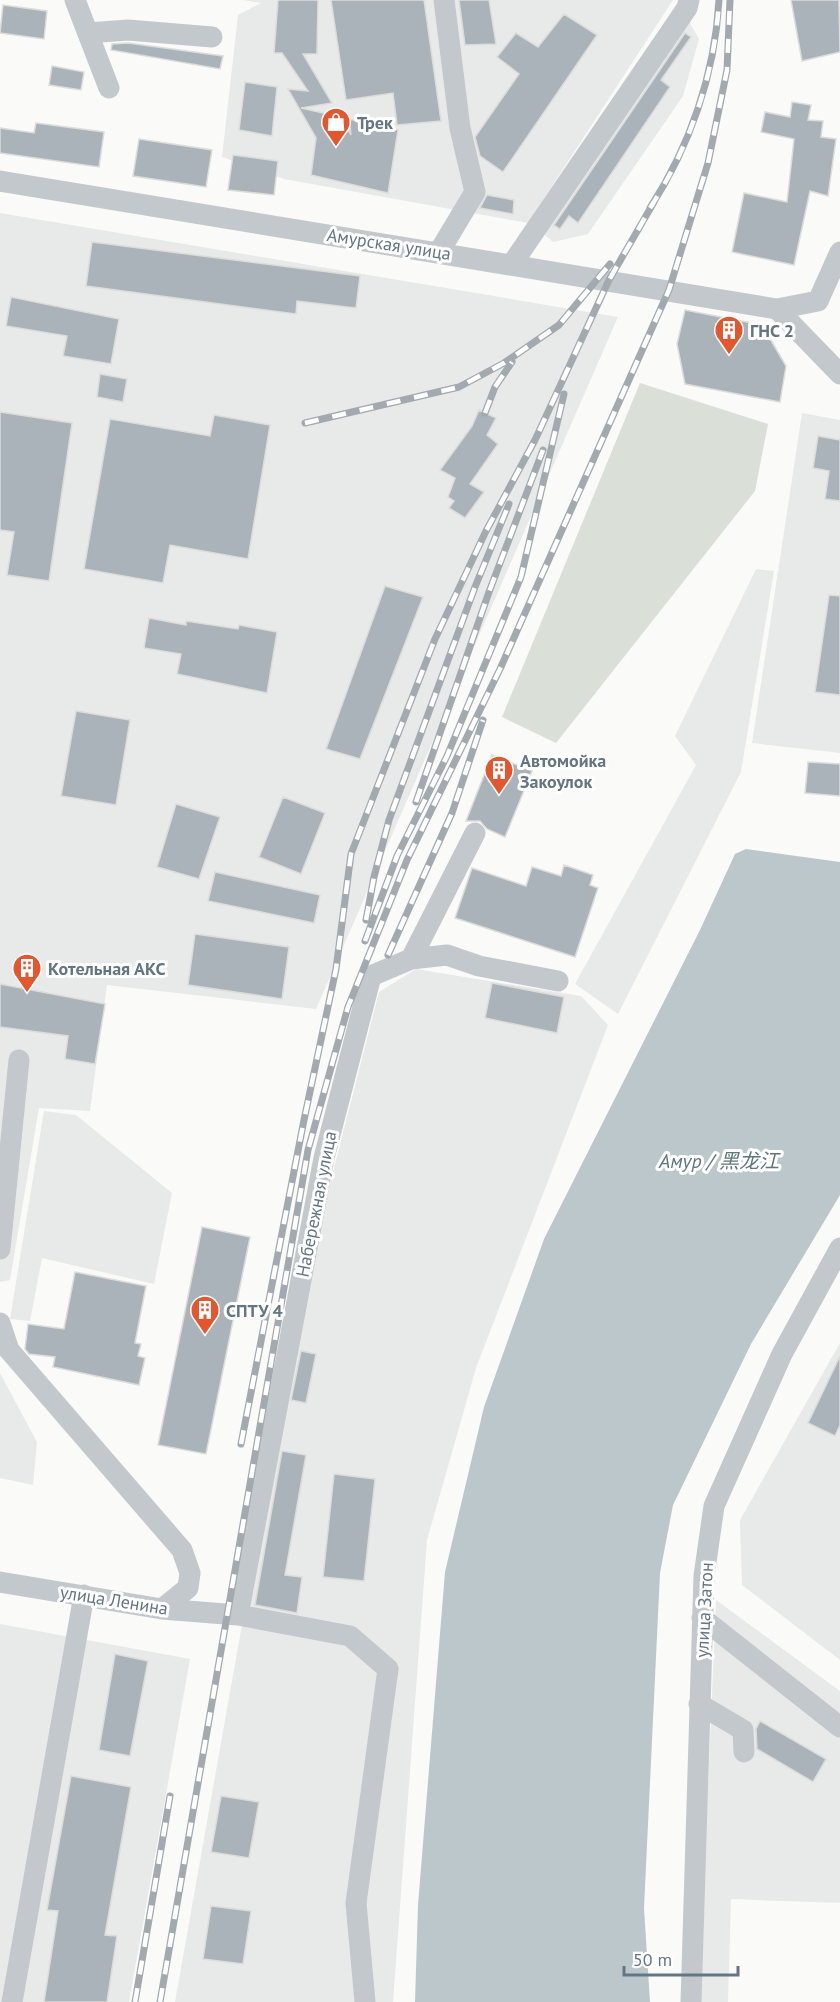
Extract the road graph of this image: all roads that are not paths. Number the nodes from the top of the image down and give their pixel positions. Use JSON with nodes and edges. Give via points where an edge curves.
{"nodes":[{"id":1,"x":75,"y":0,"type":"edge"},
{"id":2,"x":444,"y":0,"type":"edge"},
{"id":3,"x":689,"y":0,"type":"edge"},
{"id":4,"x":88,"y":33,"type":"junction"},
{"id":5,"x":212,"y":37,"type":"dead end"},
{"id":6,"x":109,"y":88,"type":"dead end"},
{"id":7,"x":0,"y":181,"type":"edge"},
{"id":8,"x":439,"y":252,"type":"junction"},
{"id":9,"x":840,"y":252,"type":"edge"},
{"id":10,"x":512,"y":264,"type":"junction"},
{"id":11,"x":777,"y":309,"type":"junction"},
{"id":12,"x":840,"y":374,"type":"edge"},
{"id":13,"x":475,"y":833,"type":"dead end"},
{"id":14,"x":411,"y":959,"type":"junction"},
{"id":15,"x":558,"y":981,"type":"dead end"},
{"id":16,"x":19,"y":1060,"type":"dead end"},
{"id":17,"x":840,"y":1248,"type":"edge"},
{"id":18,"x":0,"y":1249,"type":"edge"},
{"id":19,"x":0,"y":1323,"type":"edge"},
{"id":20,"x":0,"y":1582,"type":"edge"},
{"id":21,"x":84,"y":1595,"type":"junction"},
{"id":22,"x":162,"y":1609,"type":"junction"},
{"id":23,"x":233,"y":1614,"type":"junction"},
{"id":24,"x":702,"y":1618,"type":"junction"},
{"id":25,"x":699,"y":1704,"type":"junction"},
{"id":26,"x":840,"y":1727,"type":"edge"},
{"id":27,"x":744,"y":1752,"type":"dead end"},
{"id":28,"x":12,"y":2002,"type":"edge"},
{"id":29,"x":365,"y":2002,"type":"edge"},
{"id":30,"x":691,"y":2002,"type":"edge"}],
"edges":[{"from":1,"to":4,"type":"street"},
{"from":2,"to":8,"type":"street","via":[[460,128],[476,192]]},
{"from":3,"to":10,"type":"street"},
{"from":4,"to":5,"type":"street","via":[[128,30]]},
{"from":4,"to":6,"type":"street"},
{"from":7,"to":8,"type":"street","name":"Амурская улица"},
{"from":8,"to":10,"type":"street","name":"Амурская улица"},
{"from":9,"to":11,"type":"street","via":[[818,301]]},
{"from":10,"to":11,"type":"street","name":"Амурская улица"},
{"from":11,"to":12,"type":"street"},
{"from":13,"to":14,"type":"street"},
{"from":14,"to":15,"type":"street","name":"Набережная улица","via":[[447,955],[479,966]]},
{"from":14,"to":23,"type":"street","name":"Набережная улица","via":[[371,976],[359,1016],[324,1158]]},
{"from":16,"to":18,"type":"street"},
{"from":17,"to":24,"type":"street","name":"улица Затон","via":[[782,1354],[714,1506]]},
{"from":19,"to":22,"type":"street","via":[[9,1350],[182,1550],[190,1573],[188,1588]]},
{"from":20,"to":21,"type":"street","name":"улица Ленина"},
{"from":21,"to":22,"type":"street","name":"улица Ленина"},
{"from":21,"to":28,"type":"street"},
{"from":22,"to":23,"type":"street","name":"улица Ленина"},
{"from":23,"to":29,"type":"street","name":"улица Ленина","via":[[350,1636],[388,1669],[357,1903]]},
{"from":24,"to":25,"type":"street","name":"улица Затон"},
{"from":24,"to":26,"type":"street"},
{"from":25,"to":27,"type":"street","via":[[743,1730]]},
{"from":25,"to":30,"type":"street","name":"улица Затон"}]}
